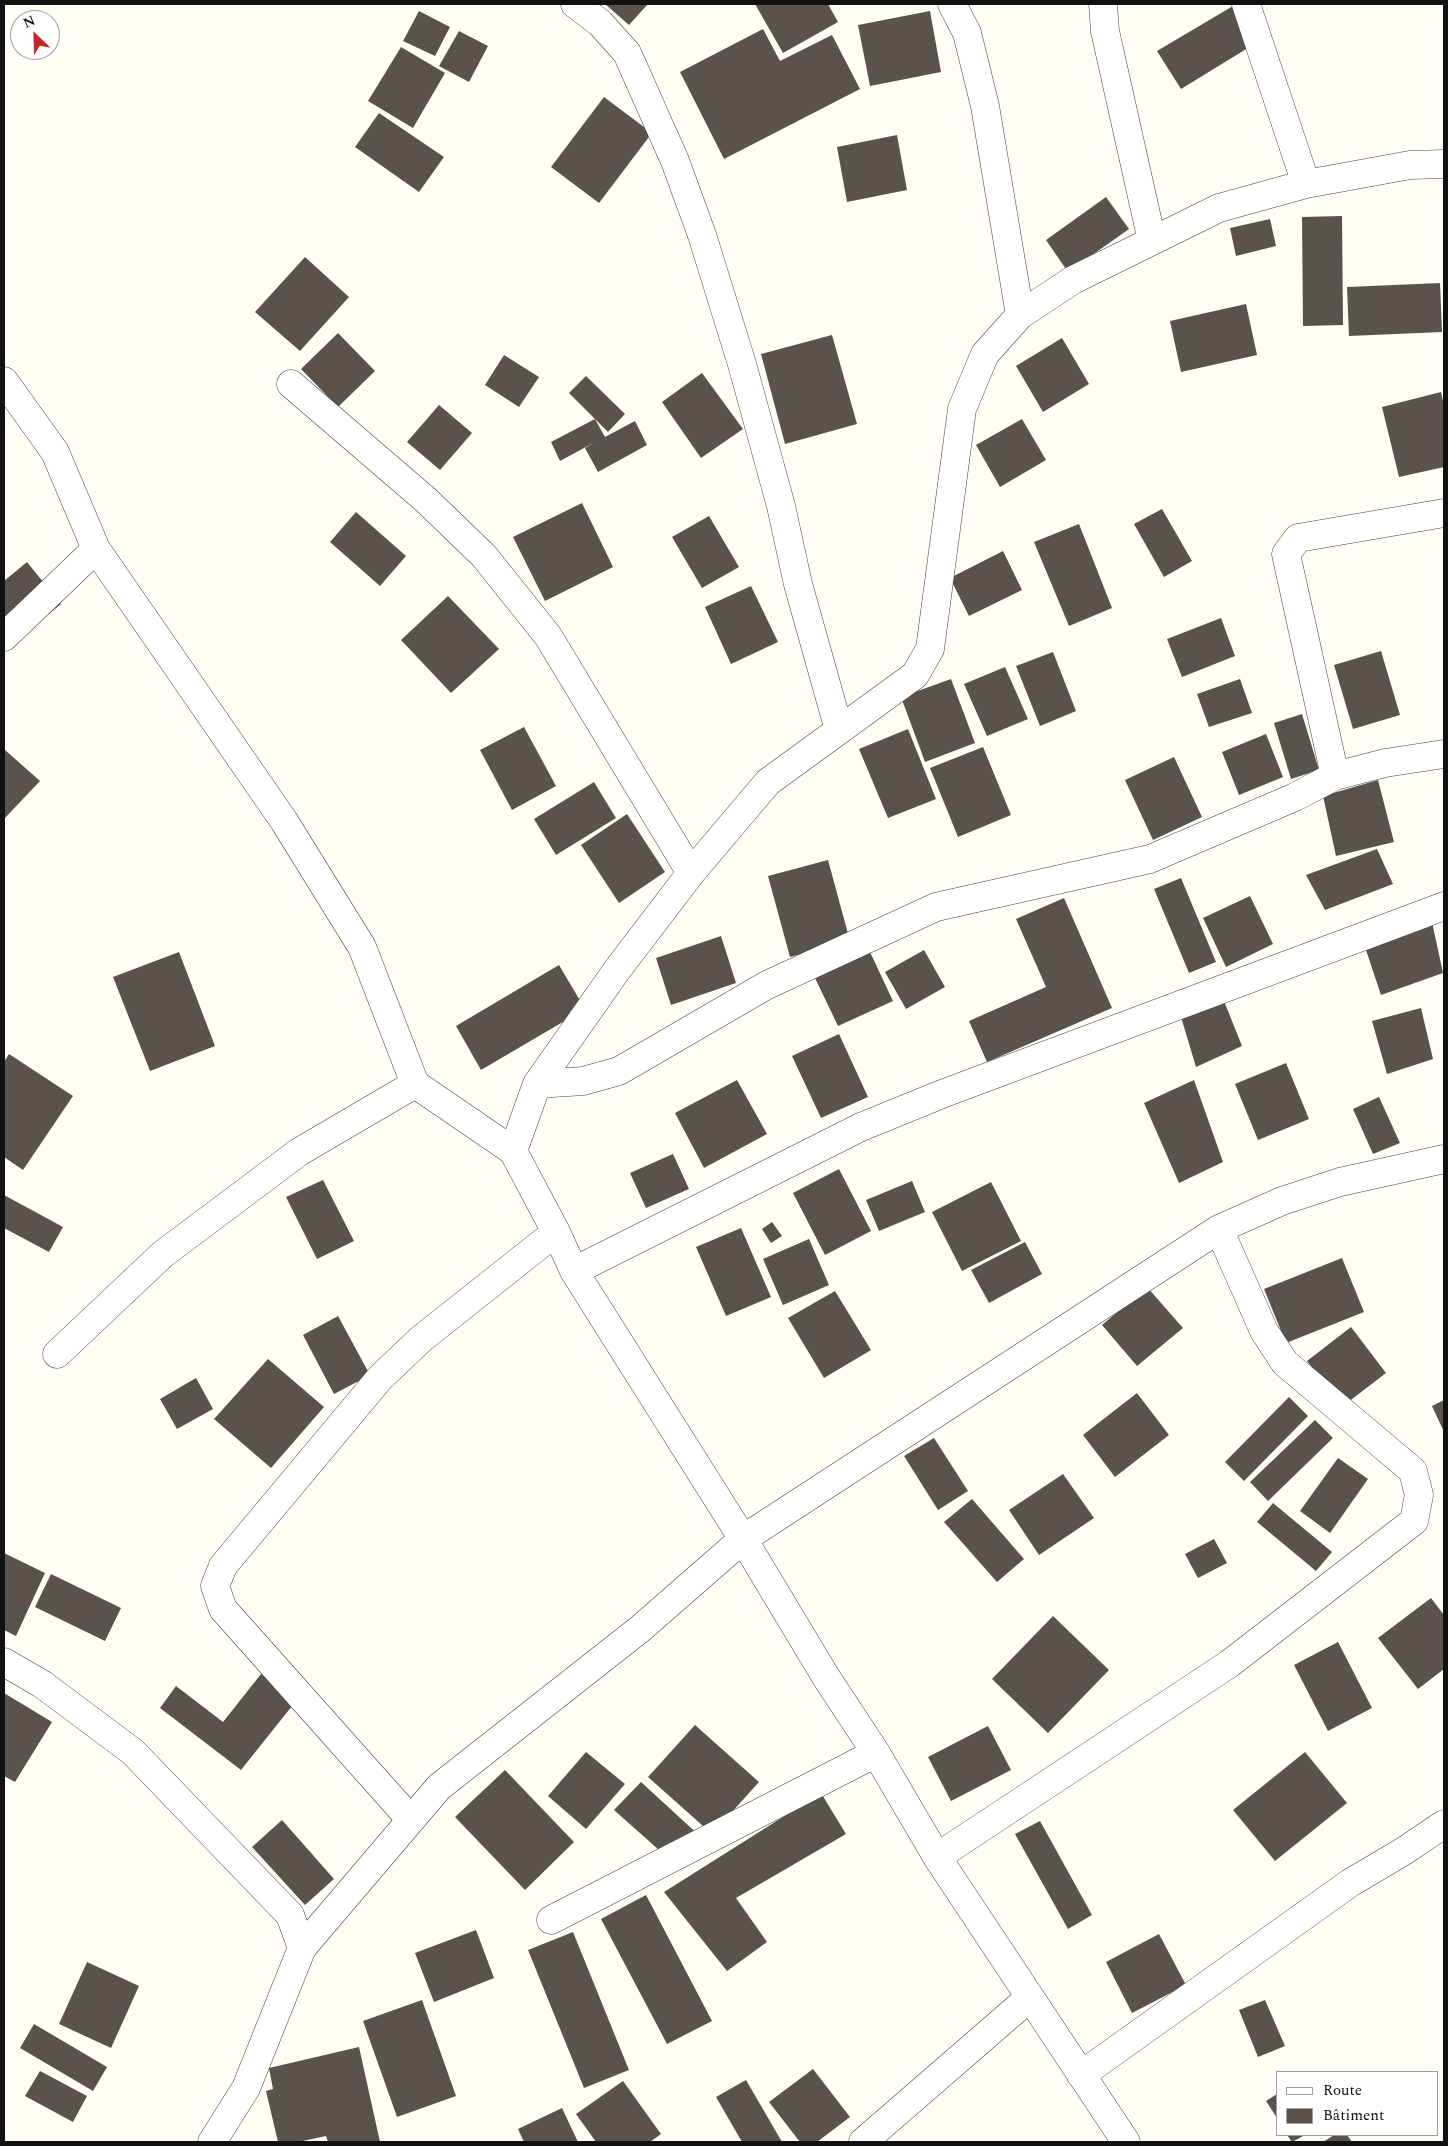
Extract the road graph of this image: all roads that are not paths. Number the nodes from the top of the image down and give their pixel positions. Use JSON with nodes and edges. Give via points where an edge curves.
{"nodes":[{"id":1,"x":575,"y":4,"type":"edge"},
{"id":2,"x":952,"y":4,"type":"edge"},
{"id":3,"x":1103,"y":4,"type":"edge"},
{"id":4,"x":1246,"y":4,"type":"edge"},
{"id":5,"x":1444,"y":164,"type":"edge"},
{"id":6,"x":1306,"y":184,"type":"junction"},
{"id":7,"x":1152,"y":241,"type":"junction"},
{"id":8,"x":1020,"y":315,"type":"junction"},
{"id":9,"x":4,"y":381,"type":"edge"},
{"id":10,"x":291,"y":384,"type":"dead end"},
{"id":11,"x":1444,"y":513,"type":"edge"},
{"id":12,"x":96,"y":549,"type":"junction"},
{"id":13,"x":4,"y":637,"type":"edge"},
{"id":14,"x":839,"y":730,"type":"junction"},
{"id":15,"x":1444,"y":754,"type":"edge"},
{"id":16,"x":1335,"y":776,"type":"junction"},
{"id":17,"x":691,"y":873,"type":"junction"},
{"id":18,"x":1444,"y":906,"type":"edge"},
{"id":19,"x":415,"y":1084,"type":"junction"},
{"id":20,"x":537,"y":1084,"type":"junction"},
{"id":21,"x":513,"y":1151,"type":"junction"},
{"id":22,"x":1444,"y":1159,"type":"edge"},
{"id":23,"x":1220,"y":1229,"type":"junction"},
{"id":24,"x":556,"y":1232,"type":"junction"},
{"id":25,"x":574,"y":1271,"type":"junction"},
{"id":26,"x":57,"y":1354,"type":"dead end"},
{"id":27,"x":743,"y":1539,"type":"junction"},
{"id":28,"x":4,"y":1662,"type":"edge"},
{"id":29,"x":876,"y":1753,"type":"junction"},
{"id":30,"x":411,"y":1820,"type":"junction"},
{"id":31,"x":1444,"y":1826,"type":"edge"},
{"id":32,"x":937,"y":1858,"type":"junction"},
{"id":33,"x":551,"y":1920,"type":"dead end"},
{"id":34,"x":302,"y":1948,"type":"junction"},
{"id":35,"x":1029,"y":1998,"type":"junction"},
{"id":36,"x":1081,"y":2075,"type":"junction"},
{"id":37,"x":212,"y":2142,"type":"edge"},
{"id":38,"x":863,"y":2142,"type":"edge"},
{"id":39,"x":1126,"y":2142,"type":"edge"}],
"edges":[{"from":1,"to":14,"type":"street","via":[[600,23],[627,53],[675,161],[702,234],[745,374]]},
{"from":2,"to":8,"type":"street","via":[[967,33],[985,106]]},
{"from":3,"to":7,"type":"street","via":[[1105,31]]},
{"from":4,"to":6,"type":"street"},
{"from":5,"to":6,"type":"street","via":[[1410,165]]},
{"from":6,"to":7,"type":"street","via":[[1219,208]]},
{"from":7,"to":8,"type":"street","via":[[1072,280]]},
{"from":8,"to":14,"type":"street","via":[[985,354],[962,409],[930,649],[915,675]]},
{"from":9,"to":12,"type":"street","via":[[55,452]]},
{"from":10,"to":17,"type":"street","via":[[426,500],[484,556],[548,636]]},
{"from":11,"to":16,"type":"street","via":[[1298,538],[1286,554]]},
{"from":12,"to":13,"type":"street"},
{"from":12,"to":19,"type":"street","via":[[284,821],[362,947]]},
{"from":14,"to":17,"type":"street","via":[[768,782]]},
{"from":15,"to":16,"type":"street","via":[[1385,763]]},
{"from":16,"to":20,"type":"street","via":[[1295,797],[1150,859],[936,907],[767,985],[618,1071],[582,1081]]},
{"from":17,"to":20,"type":"street"},
{"from":18,"to":25,"type":"street","via":[[861,1127]]},
{"from":19,"to":21,"type":"street"},
{"from":19,"to":26,"type":"street","via":[[299,1152],[163,1254]]},
{"from":20,"to":21,"type":"street"},
{"from":21,"to":24,"type":"street"},
{"from":22,"to":23,"type":"street","via":[[1340,1182],[1282,1201]]},
{"from":23,"to":27,"type":"street"},
{"from":23,"to":32,"type":"street","via":[[1264,1331],[1285,1363],[1414,1471],[1419,1495],[1414,1520],[1230,1664]]},
{"from":24,"to":25,"type":"street"},
{"from":24,"to":30,"type":"street","via":[[421,1339],[380,1378],[223,1566],[215,1586],[223,1609]]},
{"from":25,"to":27,"type":"street"},
{"from":27,"to":29,"type":"street"},
{"from":27,"to":30,"type":"street","via":[[640,1629],[438,1787]]},
{"from":28,"to":34,"type":"street","via":[[42,1684],[133,1752],[290,1915]]},
{"from":29,"to":32,"type":"street"},
{"from":29,"to":33,"type":"street"},
{"from":30,"to":34,"type":"street"},
{"from":31,"to":36,"type":"street","via":[[1350,1883]]},
{"from":32,"to":35,"type":"street"},
{"from":34,"to":37,"type":"street","via":[[246,2088]]},
{"from":35,"to":36,"type":"street"},
{"from":35,"to":38,"type":"street"},
{"from":36,"to":39,"type":"street"}]}
